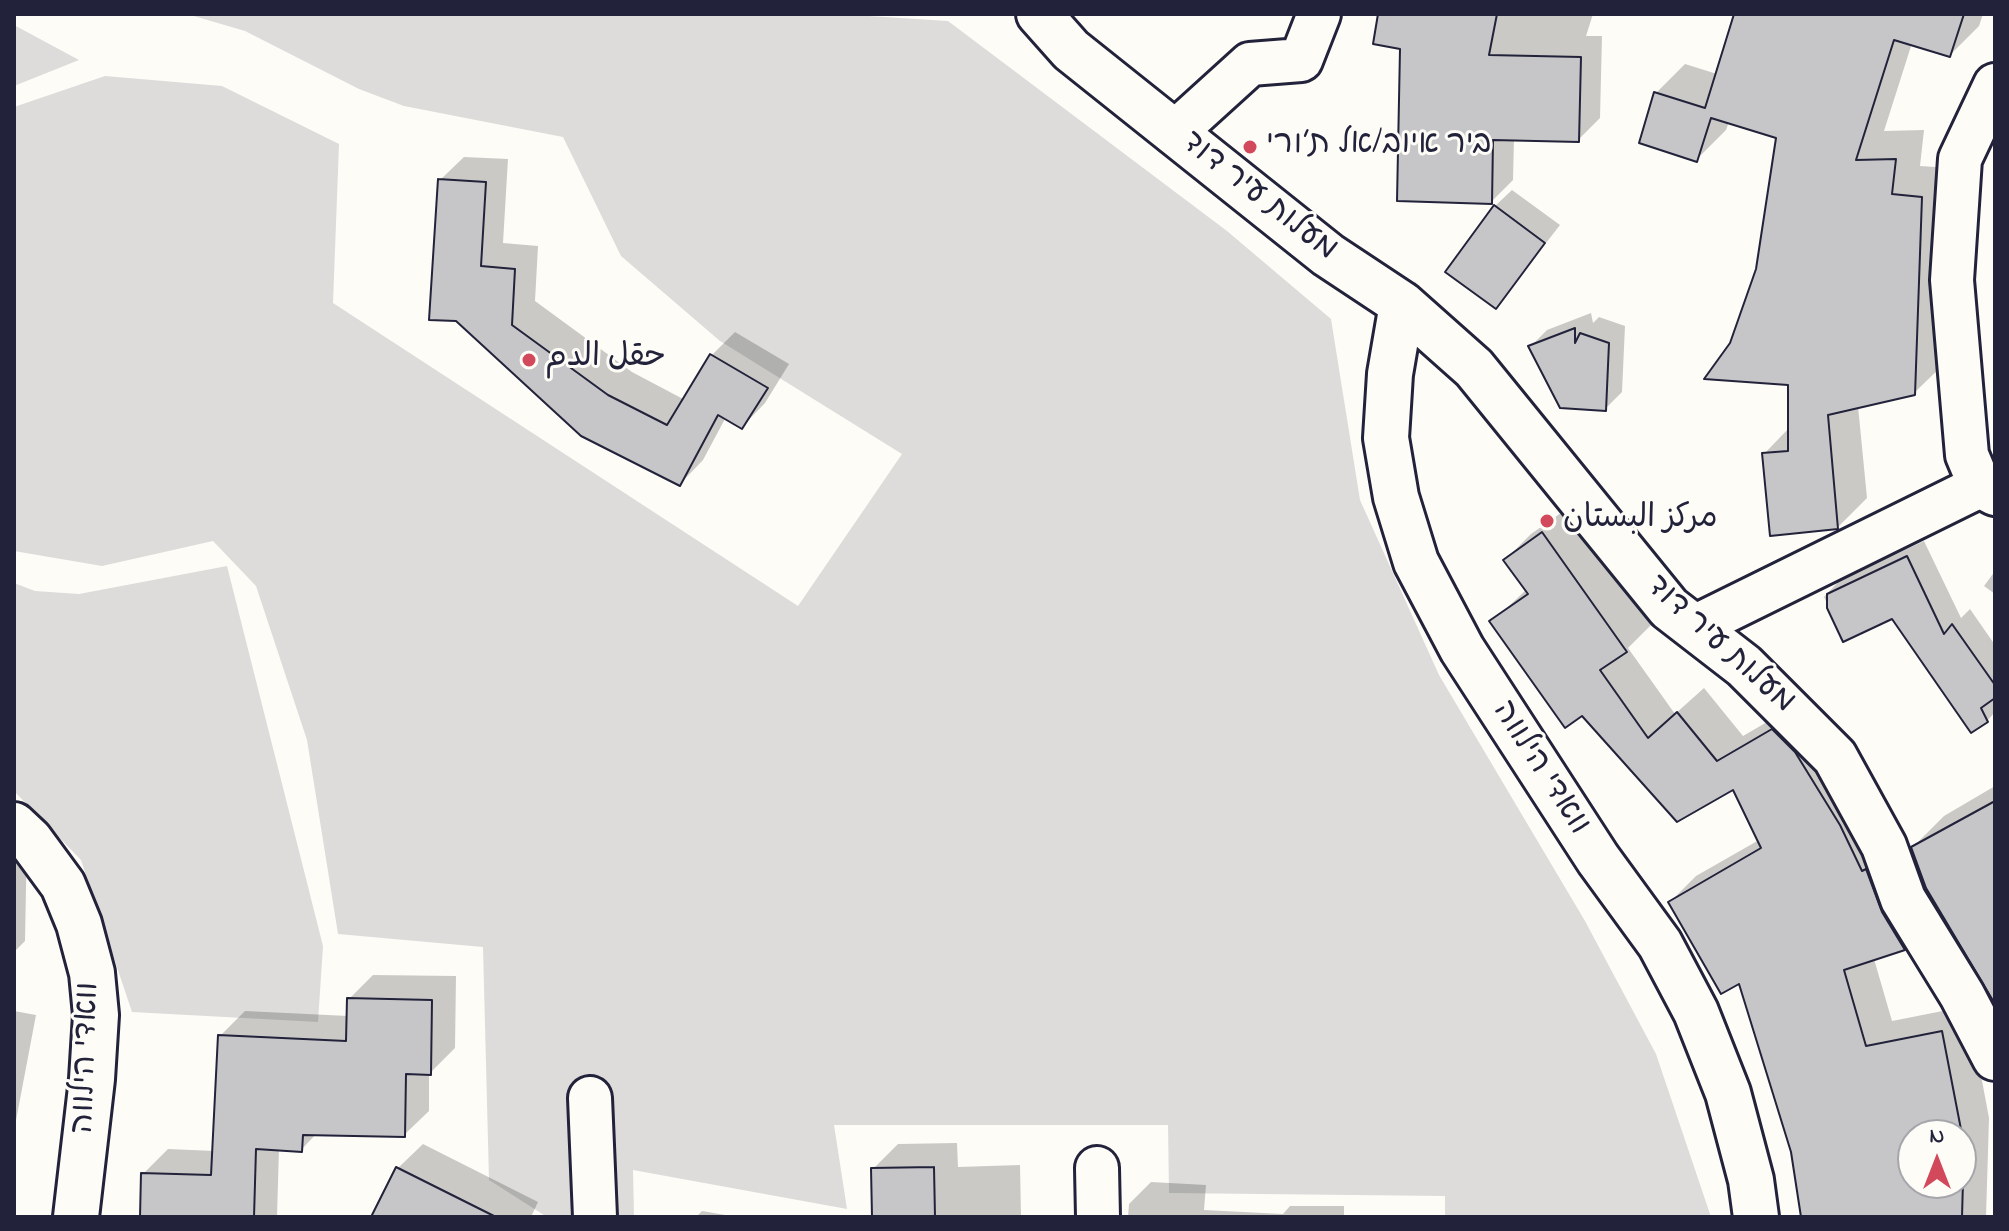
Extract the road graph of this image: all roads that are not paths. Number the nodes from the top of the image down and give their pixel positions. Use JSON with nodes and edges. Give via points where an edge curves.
{"nodes":[{"id":1,"x":1039,"y":14,"type":"edge"},
{"id":2,"x":1319,"y":14,"type":"edge"},
{"id":3,"x":1995,"y":85,"type":"edge"},
{"id":4,"x":1174,"y":133,"type":"junction"},
{"id":5,"x":1402,"y":304,"type":"junction"},
{"id":6,"x":1988,"y":490,"type":"edge"},
{"id":7,"x":1694,"y":627,"type":"junction"},
{"id":8,"x":14,"y":825,"type":"edge"},
{"id":9,"x":1995,"y":1058,"type":"edge"},
{"id":10,"x":590,"y":1098,"type":"dead end"},
{"id":11,"x":1097,"y":1168,"type":"dead end"},
{"id":12,"x":76,"y":1217,"type":"edge"},
{"id":13,"x":595,"y":1217,"type":"edge"},
{"id":14,"x":1098,"y":1217,"type":"edge"},
{"id":15,"x":1756,"y":1217,"type":"edge"}],
"edges":[{"from":1,"to":4,"type":"street","name":"מעלות עיר דוד","via":[[1071,50]]},
{"from":2,"to":4,"type":"street","via":[[1301,60],[1250,64]]},
{"from":3,"to":6,"type":"street","via":[[1960,159],[1952,280],[1967,455]]},
{"from":4,"to":5,"type":"street","name":"מעלות עיר דוד","via":[[1328,255]]},
{"from":5,"to":7,"type":"street","name":"מעלות עיר דוד","via":[[1474,368],[1624,556],[1669,608]]},
{"from":5,"to":15,"type":"street","name":"וואדי הילווה","via":[[1386,438],[1396,497],[1416,562],[1462,649],[1598,859],[1660,944],[1696,1012],[1728,1093]]},
{"from":6,"to":7,"type":"street"},
{"from":7,"to":9,"type":"street","name":"מעלות עיר דוד","via":[[1756,677],[1835,757],[1884,846],[1903,899]]},
{"from":8,"to":12,"type":"street","name":"וואדי הילווה","via":[[63,885],[92,973],[92,1079]]},
{"from":10,"to":13,"type":"street"},
{"from":11,"to":14,"type":"street"}]}
